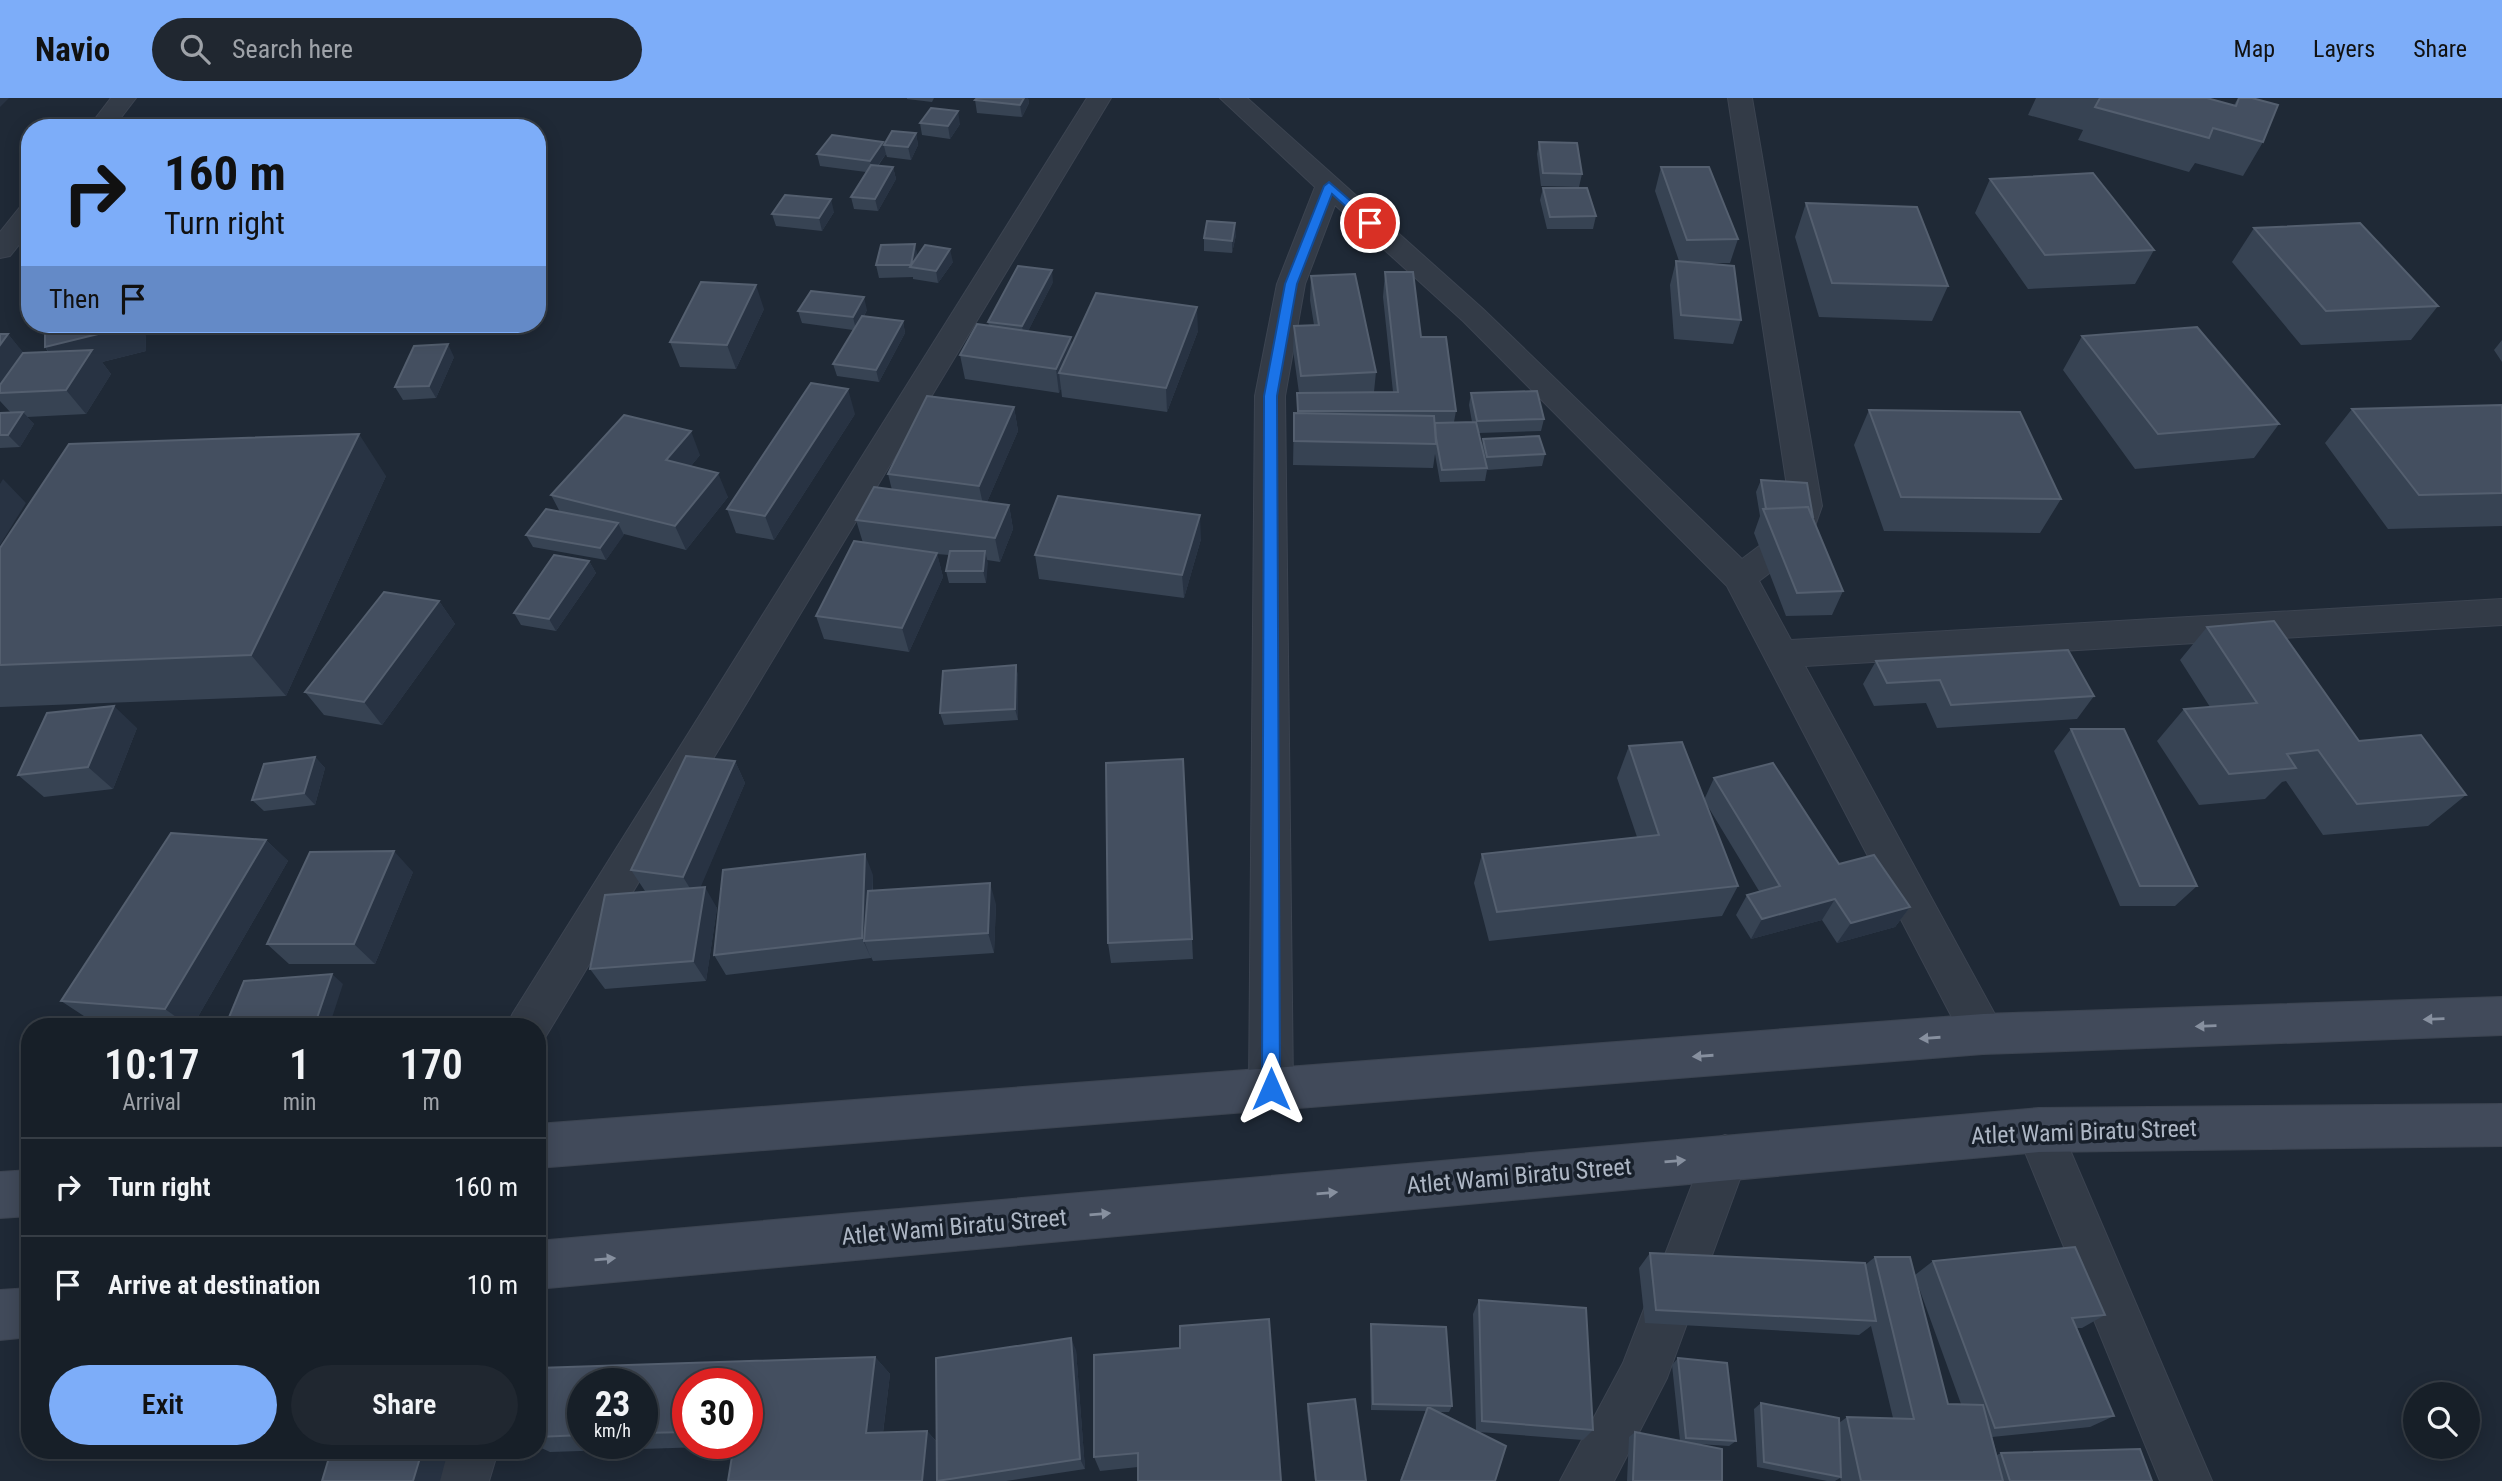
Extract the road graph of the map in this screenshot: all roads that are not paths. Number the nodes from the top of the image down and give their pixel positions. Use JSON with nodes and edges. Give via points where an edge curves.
{"nodes":[{"id":1,"x":124,"y":98,"type":"edge"},
{"id":2,"x":1099,"y":98,"type":"edge"},
{"id":3,"x":1232,"y":98,"type":"edge"},
{"id":4,"x":1740,"y":98,"type":"edge"},
{"id":5,"x":107,"y":119,"type":"edge"},
{"id":6,"x":1329,"y":186,"type":"junction"},
{"id":7,"x":21,"y":225,"type":"edge"},
{"id":8,"x":0,"y":250,"type":"edge"},
{"id":9,"x":1740,"y":578,"type":"junction"},
{"id":10,"x":2502,"y":612,"type":"edge"},
{"id":11,"x":1781,"y":654,"type":"junction"},
{"id":12,"x":2502,"y":1016,"type":"edge"},
{"id":13,"x":534,"y":1018,"type":"edge"},
{"id":14,"x":1983,"y":1034,"type":"junction"},
{"id":15,"x":1271,"y":1089,"type":"junction"},
{"id":16,"x":2502,"y":1125,"type":"edge"},
{"id":17,"x":2039,"y":1130,"type":"junction"},
{"id":18,"x":546,"y":1145,"type":"edge"},
{"id":19,"x":1725,"y":1157,"type":"junction"},
{"id":20,"x":21,"y":1194,"type":"edge"},
{"id":21,"x":0,"y":1195,"type":"edge"},
{"id":22,"x":546,"y":1264,"type":"edge"},
{"id":23,"x":21,"y":1313,"type":"edge"},
{"id":24,"x":0,"y":1315,"type":"edge"},
{"id":25,"x":470,"y":1459,"type":"edge"},
{"id":26,"x":463,"y":1481,"type":"edge"},
{"id":27,"x":1586,"y":1481,"type":"edge"},
{"id":28,"x":2186,"y":1481,"type":"edge"}],
"edges":[{"from":1,"to":5,"type":"street"},
{"from":2,"to":13,"type":"street"},
{"from":3,"to":6,"type":"street"},
{"from":4,"to":9,"type":"street","via":[[1807,506],[1797,535]]},
{"from":6,"to":9,"type":"street","via":[[1473,315]]},
{"from":6,"to":15,"type":"street","via":[[1291,284],[1270,396]]},
{"from":7,"to":8,"type":"street"},
{"from":9,"to":11,"type":"street"},
{"from":10,"to":11,"type":"street"},
{"from":11,"to":14,"type":"street"},
{"from":12,"to":14,"type":"main road","one_way":true},
{"from":14,"to":15,"type":"main road","one_way":true},
{"from":15,"to":18,"type":"main road"},
{"from":16,"to":17,"type":"main road","name":"Atlet Wami Biratu Street"},
{"from":17,"to":19,"type":"main road","name":"Atlet Wami Biratu Street"},
{"from":17,"to":28,"type":"street"},
{"from":22,"to":19,"type":"main road","name":"Atlet Wami Biratu Street","one_way":true},
{"from":19,"to":27,"type":"street","via":[[1642,1378]]},
{"from":20,"to":21,"type":"main road"},
{"from":23,"to":24,"type":"main road"},
{"from":25,"to":26,"type":"street"}]}
